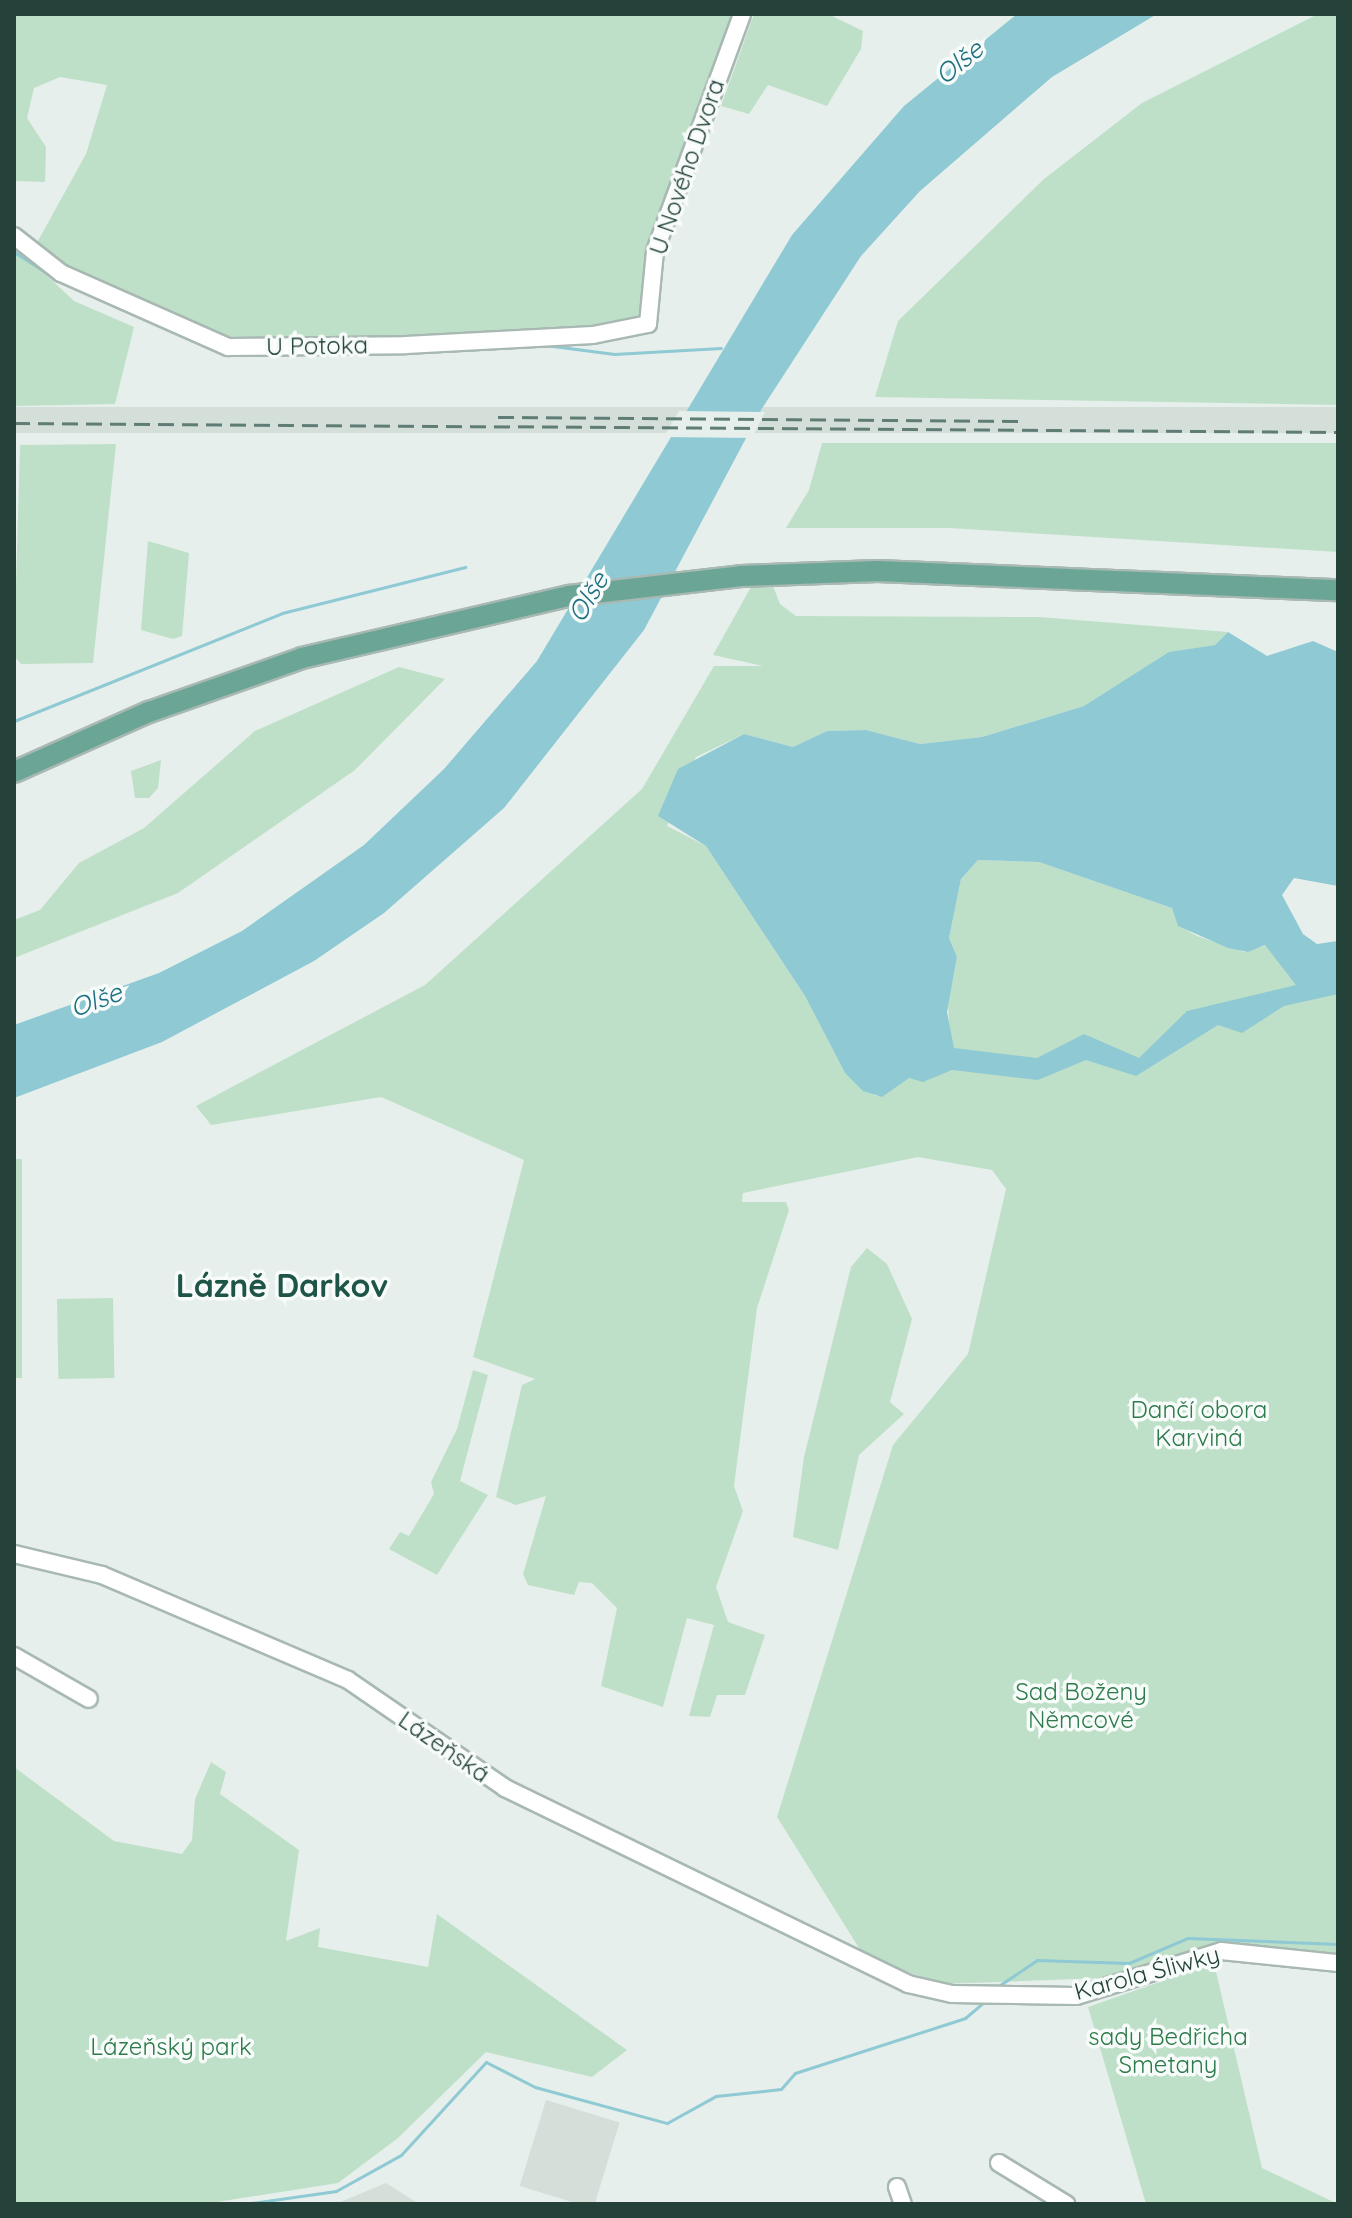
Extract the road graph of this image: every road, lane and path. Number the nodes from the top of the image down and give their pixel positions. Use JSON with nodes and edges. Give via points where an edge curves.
{"nodes":[{"id":1,"x":742,"y":14,"type":"edge"},
{"id":2,"x":14,"y":236,"type":"edge"},
{"id":3,"x":648,"y":324,"type":"joint"},
{"id":4,"x":1338,"y":590,"type":"edge"},
{"id":5,"x":14,"y":772,"type":"edge"},
{"id":6,"x":14,"y":1554,"type":"edge"},
{"id":7,"x":14,"y":1656,"type":"edge"},
{"id":8,"x":89,"y":1699,"type":"dead end"},
{"id":9,"x":1338,"y":1963,"type":"edge"},
{"id":10,"x":864,"y":1968,"type":"joint"},
{"id":11,"x":999,"y":2163,"type":"dead end"},
{"id":12,"x":897,"y":2187,"type":"dead end"},
{"id":13,"x":903,"y":2204,"type":"edge"},
{"id":14,"x":1066,"y":2204,"type":"edge"}],
"edges":[{"from":1,"to":3,"type":"street","name":"U Nového Dvora","via":[[655,251]]},
{"from":2,"to":3,"type":"street","name":"U Potoka","via":[[61,273],[228,347],[593,335]]},
{"from":4,"to":5,"type":"main road","via":[[1045,574],[784,573],[629,588],[474,614],[244,677]]},
{"from":6,"to":10,"type":"street","name":"Lázeňská","via":[[102,1575],[348,1680],[505,1788]]},
{"from":7,"to":8,"type":"street"},
{"from":9,"to":10,"type":"street","name":"Karola Śliwky","via":[[1221,1951],[1076,1996],[974,1995]]},
{"from":11,"to":14,"type":"street"},
{"from":12,"to":13,"type":"street"}]}
